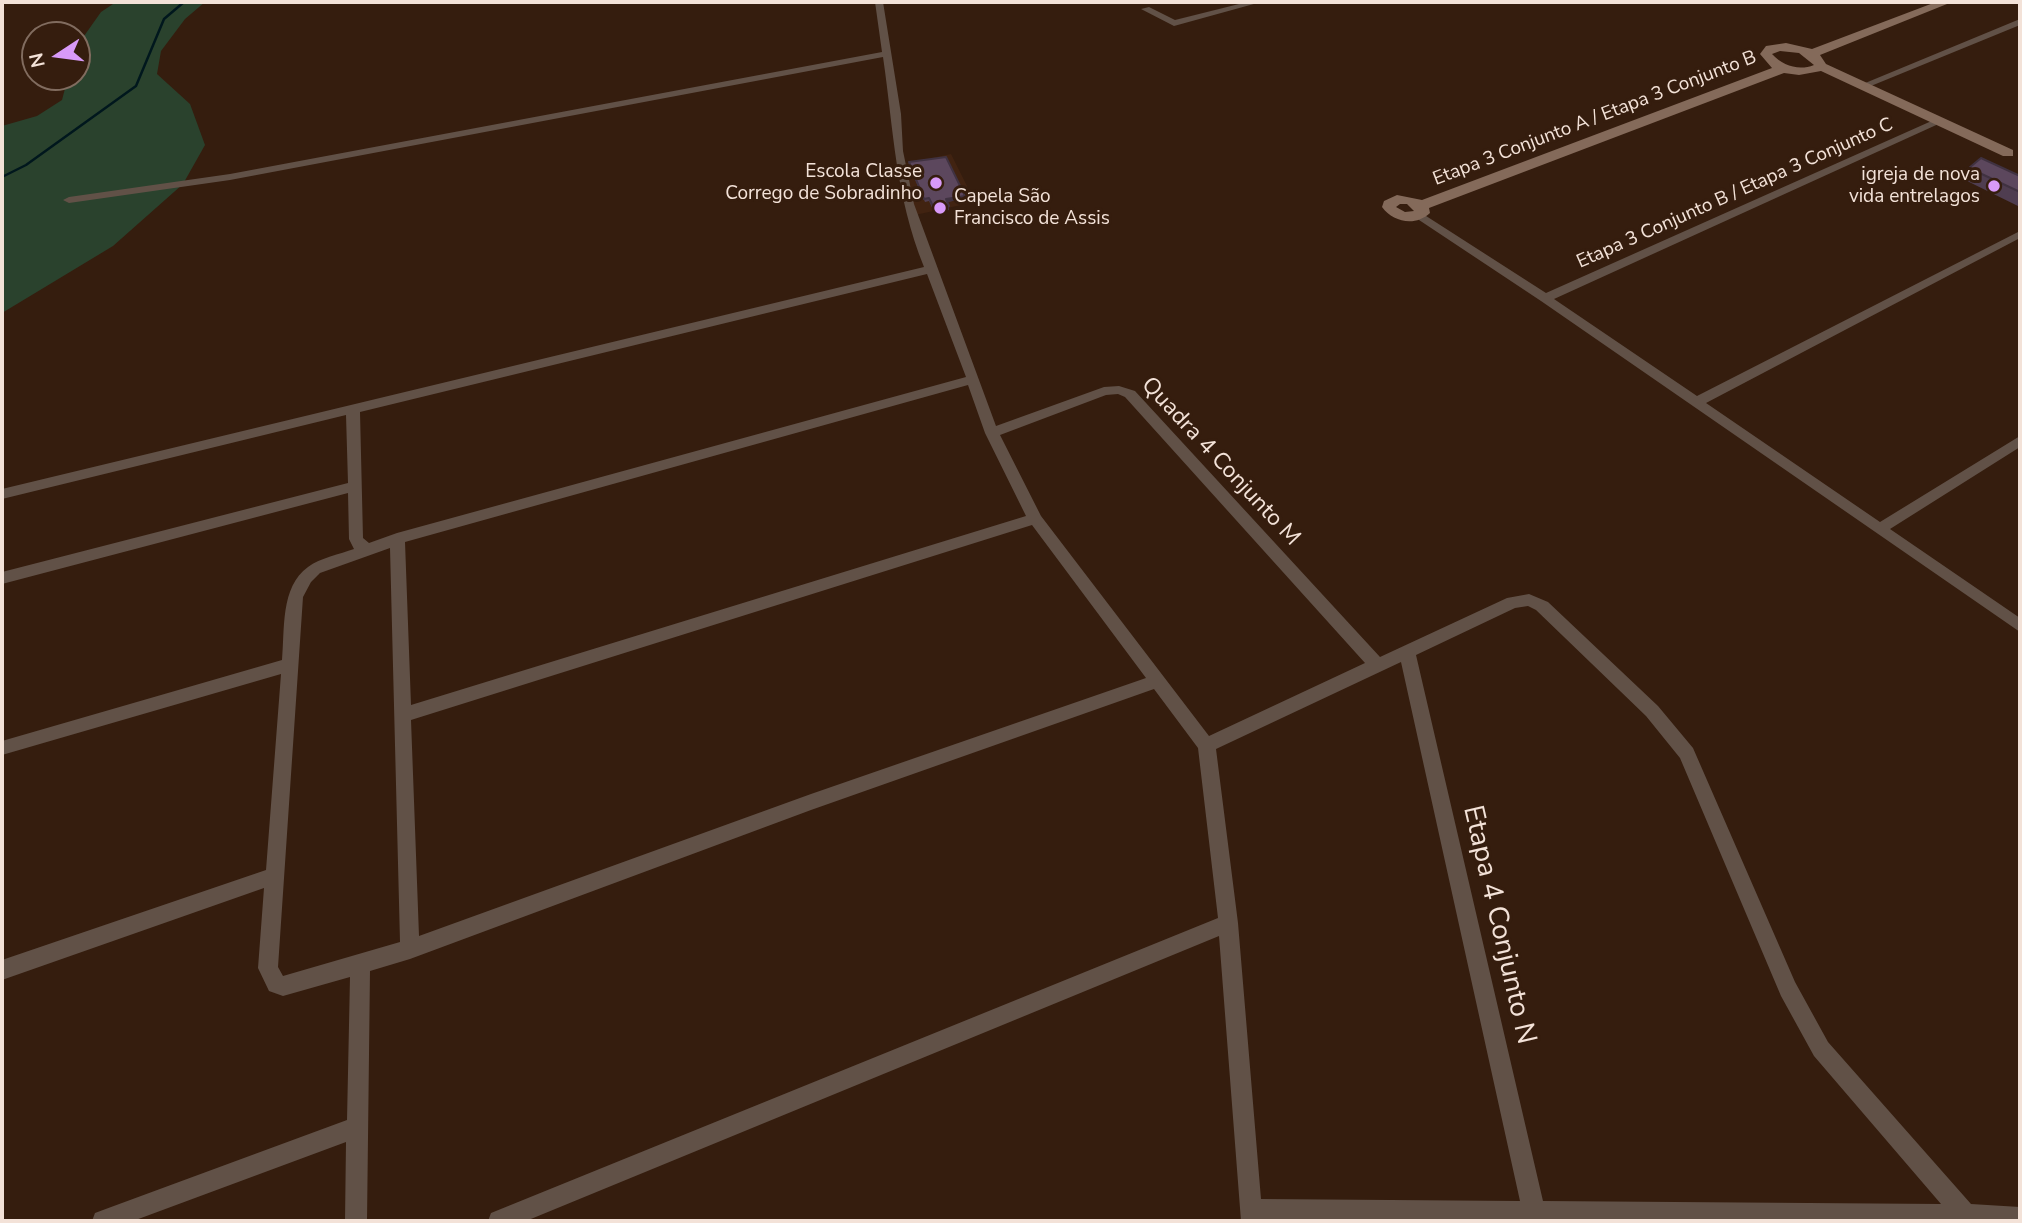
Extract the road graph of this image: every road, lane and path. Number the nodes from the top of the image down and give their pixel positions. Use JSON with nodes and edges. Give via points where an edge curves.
{"nodes":[{"id":1,"x":878,"y":2,"type":"edge"},
{"id":2,"x":1257,"y":2,"type":"edge"},
{"id":3,"x":1946,"y":2,"type":"edge"},
{"id":4,"x":1146,"y":9,"type":"dead end"},
{"id":5,"x":2020,"y":22,"type":"edge"},
{"id":6,"x":886,"y":54,"type":"junction"},
{"id":7,"x":1811,"y":54,"type":"junction"},
{"id":8,"x":1784,"y":68,"type":"junction"},
{"id":9,"x":1815,"y":68,"type":"junction"},
{"id":10,"x":1863,"y":86,"type":"junction"},
{"id":11,"x":1934,"y":124,"type":"junction"},
{"id":12,"x":2004,"y":156,"type":"edge"},
{"id":13,"x":69,"y":200,"type":"dead end"},
{"id":14,"x":1420,"y":211,"type":"joint"},
{"id":15,"x":2020,"y":234,"type":"edge"},
{"id":16,"x":930,"y":269,"type":"junction"},
{"id":17,"x":1545,"y":298,"type":"junction"},
{"id":18,"x":972,"y":380,"type":"junction"},
{"id":19,"x":1695,"y":403,"type":"junction"},
{"id":20,"x":353,"y":409,"type":"junction"},
{"id":21,"x":992,"y":433,"type":"junction"},
{"id":22,"x":2020,"y":441,"type":"edge"},
{"id":23,"x":355,"y":486,"type":"junction"},
{"id":24,"x":2,"y":494,"type":"edge"},
{"id":25,"x":1035,"y":519,"type":"junction"},
{"id":26,"x":1879,"y":529,"type":"junction"},
{"id":27,"x":397,"y":539,"type":"junction"},
{"id":28,"x":367,"y":548,"type":"junction"},
{"id":29,"x":2,"y":578,"type":"edge"},
{"id":30,"x":2020,"y":626,"type":"edge"},
{"id":31,"x":1407,"y":652,"type":"junction"},
{"id":32,"x":288,"y":666,"type":"junction"},
{"id":33,"x":1378,"y":666,"type":"junction"},
{"id":34,"x":1157,"y":681,"type":"junction"},
{"id":35,"x":403,"y":715,"type":"junction"},
{"id":36,"x":1206,"y":745,"type":"junction"},
{"id":37,"x":2,"y":748,"type":"edge"},
{"id":38,"x":276,"y":875,"type":"junction"},
{"id":39,"x":1228,"y":922,"type":"junction"},
{"id":40,"x":410,"y":949,"type":"junction"},
{"id":41,"x":360,"y":964,"type":"junction"},
{"id":42,"x":2,"y":970,"type":"edge"},
{"id":43,"x":357,"y":1127,"type":"junction"},
{"id":44,"x":1534,"y":1211,"type":"junction"},
{"id":45,"x":1966,"y":1215,"type":"junction"},
{"id":46,"x":1253,"y":1216,"type":"edge"},
{"id":47,"x":2020,"y":1218,"type":"edge"},
{"id":48,"x":103,"y":1221,"type":"edge"},
{"id":49,"x":356,"y":1221,"type":"edge"},
{"id":50,"x":499,"y":1221,"type":"edge"}],
"edges":[{"from":1,"to":6,"type":"street"},
{"from":2,"to":4,"type":"street","via":[[1177,23]]},
{"from":3,"to":7,"type":"street"},
{"from":5,"to":10,"type":"street"},
{"from":6,"to":13,"type":"street","via":[[230,177]]},
{"from":6,"to":16,"type":"street","via":[[908,204]]},
{"from":7,"to":8,"type":"street","via":[[1786,47],[1768,51],[1769,60]]},
{"from":7,"to":9,"type":"street","via":[[1819,60]]},
{"from":8,"to":9,"type":"street"},
{"from":8,"to":14,"type":"street","name":"Etapa 3 Conjunto A / Etapa 3 Conjunto B"},
{"from":9,"to":10,"type":"street"},
{"from":9,"to":11,"type":"street"},
{"from":10,"to":11,"type":"street"},
{"from":11,"to":12,"type":"street"},
{"from":11,"to":17,"type":"street","name":"Etapa 3 Conjunto B / Etapa 3 Conjunto C"},
{"from":14,"to":17,"type":"street"},
{"from":15,"to":19,"type":"street"},
{"from":16,"to":18,"type":"street"},
{"from":16,"to":20,"type":"street"},
{"from":17,"to":19,"type":"street"},
{"from":18,"to":21,"type":"street"},
{"from":18,"to":27,"type":"street"},
{"from":19,"to":26,"type":"street"},
{"from":20,"to":23,"type":"street"},
{"from":20,"to":24,"type":"street"},
{"from":21,"to":25,"type":"street"},
{"from":21,"to":33,"type":"street","name":"Quadra 4 Conjunto M","via":[[1104,391],[1130,394]]},
{"from":22,"to":26,"type":"street"},
{"from":23,"to":28,"type":"street","via":[[356,539]]},
{"from":23,"to":29,"type":"street"},
{"from":25,"to":34,"type":"street"},
{"from":25,"to":35,"type":"street"},
{"from":26,"to":30,"type":"street"},
{"from":27,"to":28,"type":"street"},
{"from":27,"to":35,"type":"street"},
{"from":28,"to":32,"type":"street","via":[[321,566],[305,578],[295,597]]},
{"from":31,"to":33,"type":"street"},
{"from":31,"to":44,"type":"street","name":"Etapa 4 Conjunto N"},
{"from":31,"to":45,"type":"street","via":[[1513,602],[1535,602],[1652,711],[1696,770],[1787,989],[1821,1049]]},
{"from":32,"to":37,"type":"street"},
{"from":32,"to":38,"type":"street"},
{"from":33,"to":36,"type":"street"},
{"from":34,"to":36,"type":"street"},
{"from":34,"to":40,"type":"street"},
{"from":35,"to":40,"type":"street"},
{"from":36,"to":39,"type":"street"},
{"from":38,"to":41,"type":"street","via":[[268,968],[276,984],[299,983]]},
{"from":38,"to":42,"type":"street"},
{"from":39,"to":46,"type":"street"},
{"from":39,"to":50,"type":"street"},
{"from":40,"to":41,"type":"street"},
{"from":41,"to":43,"type":"street"},
{"from":43,"to":48,"type":"street"},
{"from":43,"to":49,"type":"street"},
{"from":44,"to":45,"type":"street"},
{"from":44,"to":46,"type":"street"},
{"from":45,"to":47,"type":"street"}]}
